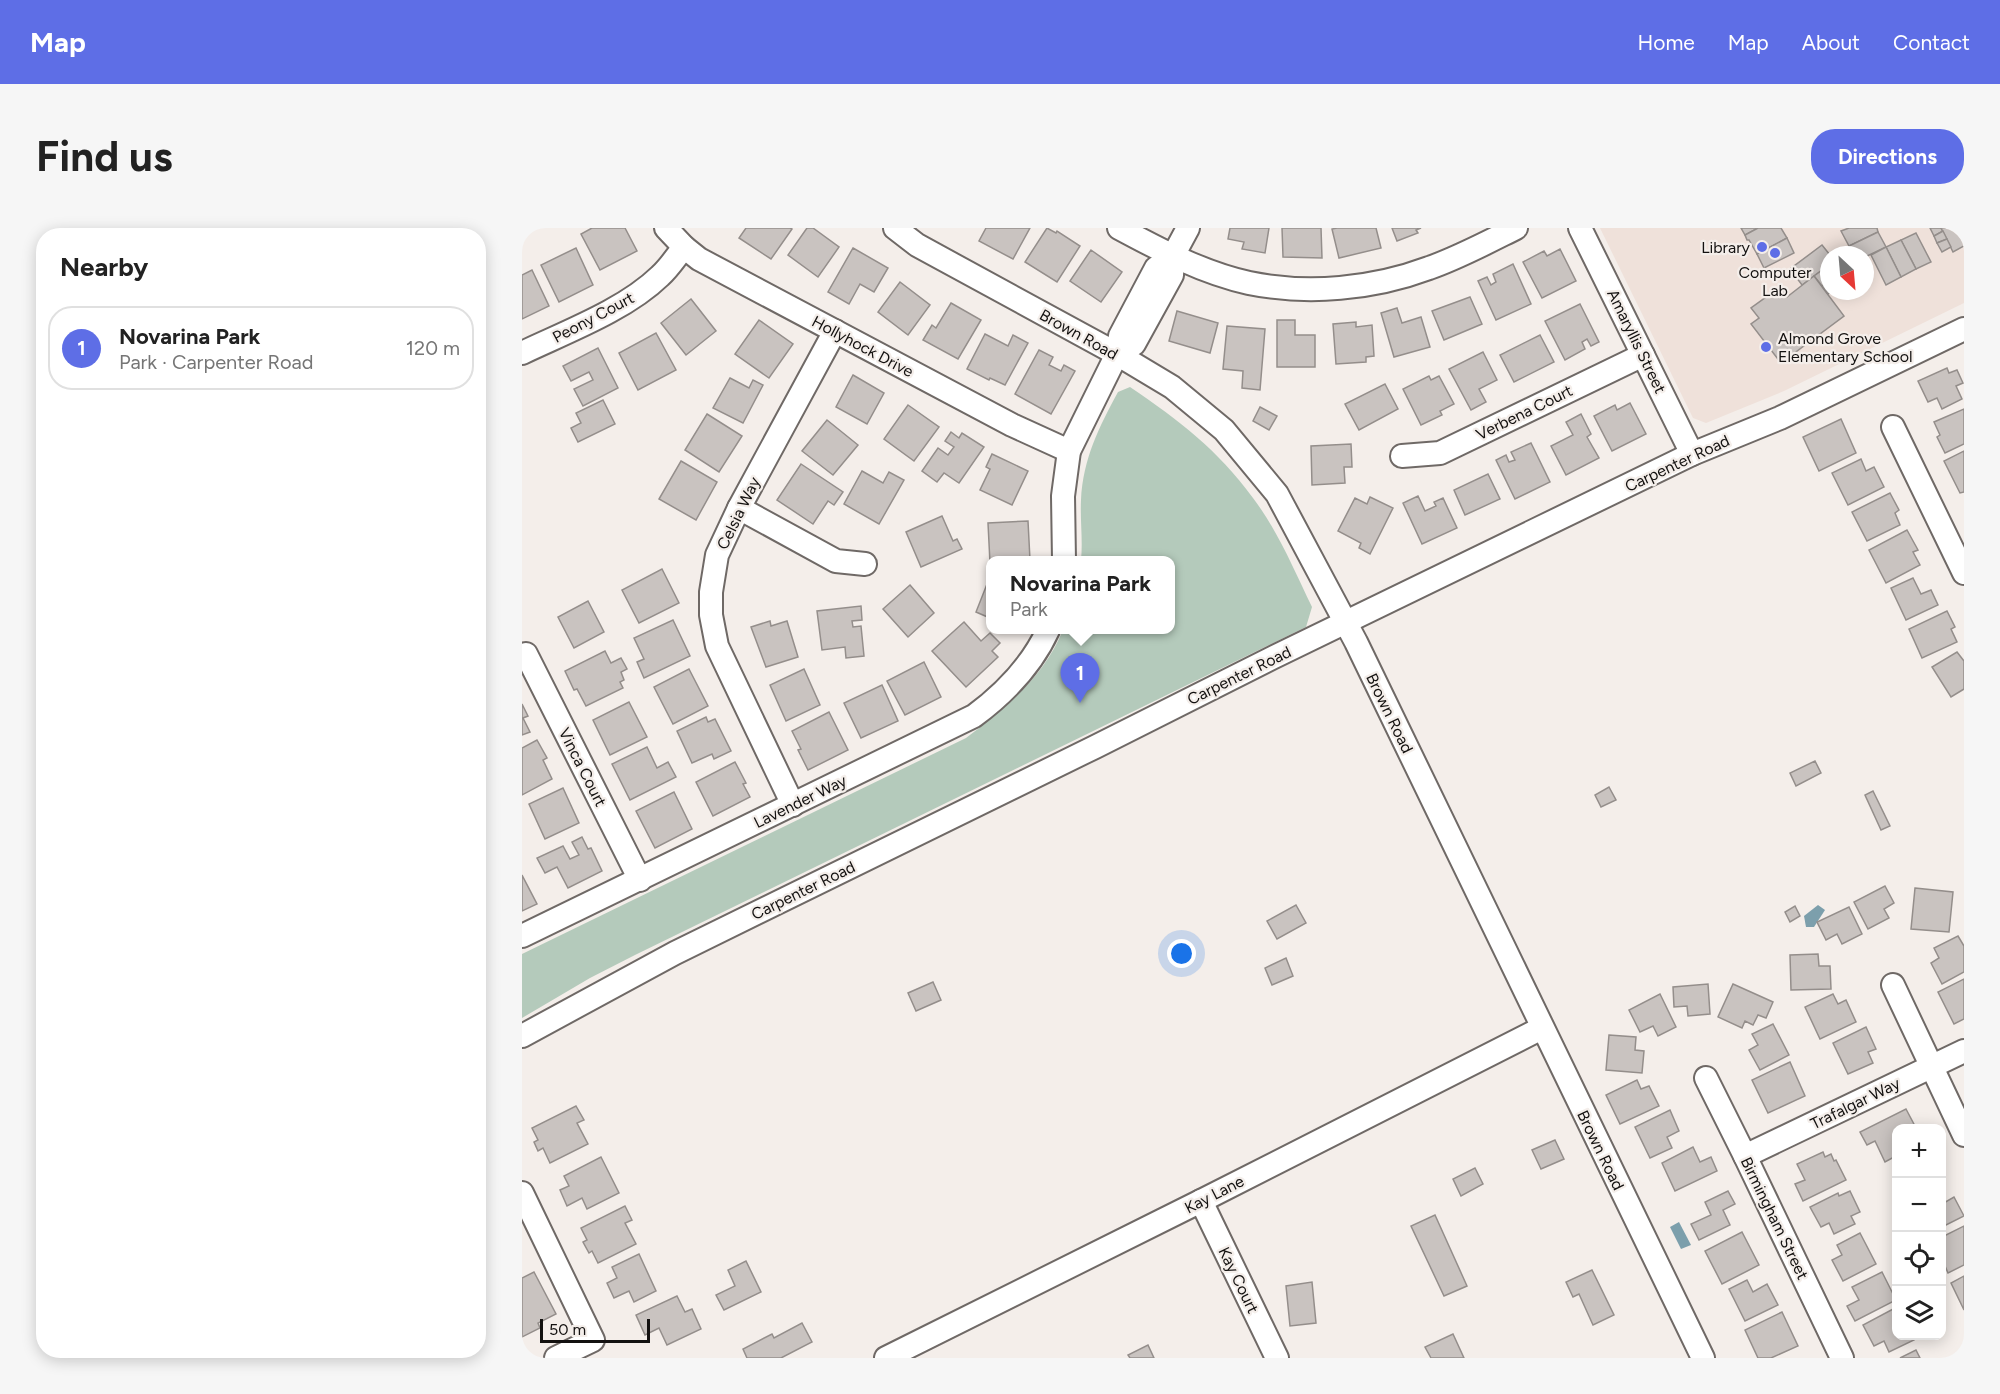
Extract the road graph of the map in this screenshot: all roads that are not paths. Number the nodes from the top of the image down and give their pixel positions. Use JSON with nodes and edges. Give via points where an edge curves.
{"nodes":[{"id":1,"x":666,"y":228,"type":"edge"},
{"id":2,"x":895,"y":228,"type":"edge"},
{"id":3,"x":1119,"y":228,"type":"edge"},
{"id":4,"x":1188,"y":228,"type":"edge"},
{"id":5,"x":1516,"y":228,"type":"edge"},
{"id":6,"x":1580,"y":228,"type":"edge"},
{"id":7,"x":684,"y":247,"type":"junction"},
{"id":8,"x":1173,"y":256,"type":"junction"},
{"id":9,"x":1964,"y":329,"type":"edge"},
{"id":10,"x":835,"y":331,"type":"junction"},
{"id":11,"x":522,"y":353,"type":"edge"},
{"id":12,"x":1117,"y":354,"type":"junction"},
{"id":13,"x":1643,"y":355,"type":"junction"},
{"id":14,"x":1893,"y":427,"type":"dead end"},
{"id":15,"x":1069,"y":451,"type":"junction"},
{"id":16,"x":1692,"y":454,"type":"junction"},
{"id":17,"x":1402,"y":456,"type":"dead end"},
{"id":18,"x":739,"y":508,"type":"junction"},
{"id":19,"x":1064,"y":556,"type":"edge"},
{"id":20,"x":865,"y":564,"type":"dead end"},
{"id":21,"x":1964,"y":573,"type":"edge"},
{"id":22,"x":1346,"y":624,"type":"junction"},
{"id":23,"x":1046,"y":634,"type":"edge"},
{"id":24,"x":526,"y":654,"type":"dead end"},
{"id":25,"x":793,"y":804,"type":"junction"},
{"id":26,"x":640,"y":879,"type":"junction"},
{"id":27,"x":522,"y":936,"type":"edge"},
{"id":28,"x":1893,"y":985,"type":"dead end"},
{"id":29,"x":1542,"y":1028,"type":"junction"},
{"id":30,"x":522,"y":1036,"type":"edge"},
{"id":31,"x":1964,"y":1051,"type":"edge"},
{"id":32,"x":1931,"y":1067,"type":"junction"},
{"id":33,"x":1706,"y":1078,"type":"dead end"},
{"id":34,"x":1964,"y":1135,"type":"edge"},
{"id":35,"x":1745,"y":1156,"type":"junction"},
{"id":36,"x":522,"y":1193,"type":"edge"},
{"id":37,"x":1201,"y":1202,"type":"junction"},
{"id":38,"x":556,"y":1358,"type":"edge"},
{"id":39,"x":886,"y":1358,"type":"edge"},
{"id":40,"x":1277,"y":1358,"type":"edge"},
{"id":41,"x":1703,"y":1358,"type":"edge"},
{"id":42,"x":1842,"y":1358,"type":"edge"}],
"edges":[{"from":1,"to":7,"type":"street","name":"Hollyhock Drive"},
{"from":2,"to":12,"type":"street","name":"Brown Road","via":[[917,245]]},
{"from":3,"to":8,"type":"street"},
{"from":4,"to":8,"type":"street"},
{"from":5,"to":8,"type":"street","via":[[1430,268],[1348,287],[1294,289],[1248,283]]},
{"from":6,"to":13,"type":"street","name":"Amaryllis Street"},
{"from":7,"to":10,"type":"street","name":"Hollyhock Drive","via":[[699,259]]},
{"from":7,"to":11,"type":"street","name":"Peony Court","via":[[661,276],[618,307]]},
{"from":8,"to":12,"type":"street","via":[[1156,268],[1120,336]]},
{"from":9,"to":16,"type":"street","name":"Carpenter Road","via":[[1780,418]]},
{"from":10,"to":15,"type":"street","name":"Hollyhock Drive"},
{"from":10,"to":18,"type":"street","name":"Celsia Way"},
{"from":12,"to":15,"type":"street"},
{"from":12,"to":22,"type":"street","name":"Brown Road","via":[[1172,387],[1224,430],[1277,494]]},
{"from":13,"to":16,"type":"street","name":"Amaryllis Street"},
{"from":13,"to":17,"type":"street","name":"Verbena Court","via":[[1440,453]]},
{"from":14,"to":21,"type":"street"},
{"from":15,"to":19,"type":"street","via":[[1063,496]]},
{"from":16,"to":22,"type":"street","name":"Carpenter Road"},
{"from":18,"to":20,"type":"street","via":[[836,561]]},
{"from":18,"to":25,"type":"street","name":"Celsia Way","via":[[717,555],[711,615],[717,646],[728,672]]},
{"from":22,"to":29,"type":"street","name":"Brown Road"},
{"from":22,"to":30,"type":"street","name":"Carpenter Road","via":[[675,953]]},
{"from":23,"to":25,"type":"street","name":"Lavender Way","via":[[1015,680],[974,716]]},
{"from":24,"to":26,"type":"street","name":"Vinca Court"},
{"from":25,"to":26,"type":"street","name":"Lavender Way"},
{"from":26,"to":27,"type":"street","name":"Lavender Way"},
{"from":28,"to":32,"type":"street"},
{"from":29,"to":37,"type":"street","name":"Kay Lane"},
{"from":29,"to":41,"type":"street","name":"Brown Road"},
{"from":31,"to":32,"type":"street","name":"Trafalgar Way"},
{"from":32,"to":34,"type":"street"},
{"from":32,"to":35,"type":"street","name":"Trafalgar Way"},
{"from":33,"to":35,"type":"street","name":"Birmingham Street"},
{"from":35,"to":42,"type":"street","name":"Birmingham Street"},
{"from":36,"to":38,"type":"street","via":[[592,1340]]},
{"from":37,"to":39,"type":"street","name":"Kay Lane"},
{"from":37,"to":40,"type":"street","name":"Kay Court"}]}
